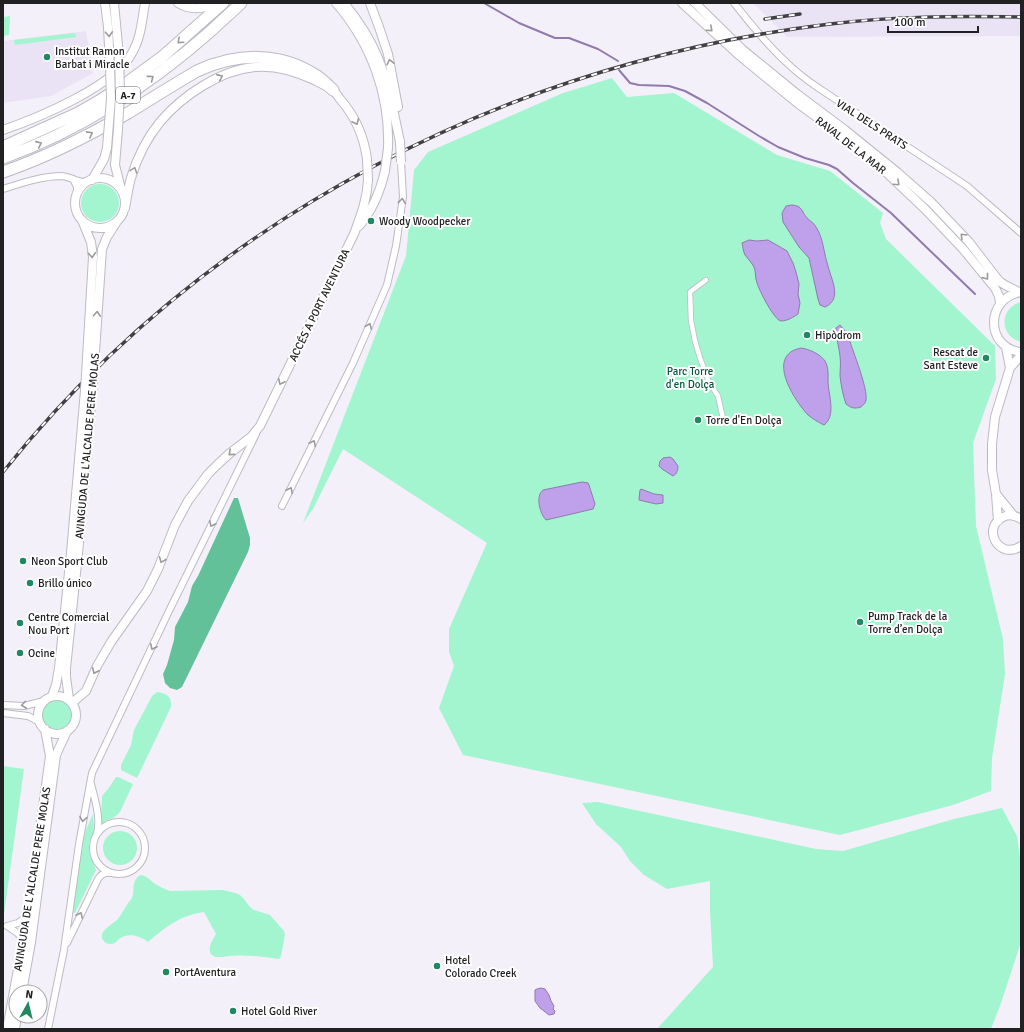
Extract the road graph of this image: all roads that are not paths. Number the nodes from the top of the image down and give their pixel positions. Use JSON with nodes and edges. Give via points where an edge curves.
{"nodes":[{"id":1,"x":105,"y":3,"type":"edge"},
{"id":2,"x":114,"y":3,"type":"edge"},
{"id":3,"x":145,"y":3,"type":"edge"},
{"id":4,"x":178,"y":3,"type":"edge"},
{"id":5,"x":215,"y":3,"type":"edge"},
{"id":6,"x":222,"y":3,"type":"edge"},
{"id":7,"x":336,"y":3,"type":"edge"},
{"id":8,"x":344,"y":3,"type":"edge"},
{"id":9,"x":370,"y":3,"type":"edge"},
{"id":10,"x":682,"y":3,"type":"edge"},
{"id":11,"x":695,"y":3,"type":"edge"},
{"id":12,"x":734,"y":3,"type":"edge"},
{"id":13,"x":240,"y":4,"type":"edge"},
{"id":14,"x":209,"y":15,"type":"junction"},
{"id":15,"x":354,"y":21,"type":"junction"},
{"id":16,"x":366,"y":41,"type":"junction"},
{"id":17,"x":333,"y":90,"type":"junction"},
{"id":18,"x":3,"y":130,"type":"edge"},
{"id":19,"x":400,"y":142,"type":"junction"},
{"id":20,"x":5,"y":146,"type":"edge"},
{"id":21,"x":3,"y":158,"type":"edge"},
{"id":22,"x":402,"y":162,"type":"joint"},
{"id":23,"x":3,"y":172,"type":"edge"},
{"id":24,"x":73,"y":179,"type":"junction"},
{"id":25,"x":89,"y":181,"type":"junction"},
{"id":26,"x":3,"y":189,"type":"edge"},
{"id":27,"x":122,"y":191,"type":"junction"},
{"id":28,"x":77,"y":194,"type":"junction"},
{"id":29,"x":125,"y":208,"type":"junction"},
{"id":30,"x":80,"y":218,"type":"junction"},
{"id":31,"x":118,"y":221,"type":"junction"},
{"id":32,"x":1021,"y":233,"type":"edge"},
{"id":33,"x":354,"y":234,"type":"junction"},
{"id":34,"x":706,"y":280,"type":"dead end"},
{"id":35,"x":1020,"y":292,"type":"edge"},
{"id":36,"x":1000,"y":304,"type":"junction"},
{"id":37,"x":1006,"y":347,"type":"junction"},
{"id":38,"x":1021,"y":354,"type":"edge"},
{"id":39,"x":1010,"y":368,"type":"junction"},
{"id":40,"x":724,"y":423,"type":"dead end"},
{"id":41,"x":260,"y":426,"type":"junction"},
{"id":42,"x":996,"y":494,"type":"junction"},
{"id":43,"x":282,"y":506,"type":"dead end"},
{"id":44,"x":1017,"y":517,"type":"edge"},
{"id":45,"x":998,"y":521,"type":"junction"},
{"id":46,"x":1021,"y":546,"type":"edge"},
{"id":47,"x":52,"y":696,"type":"junction"},
{"id":48,"x":44,"y":701,"type":"junction"},
{"id":49,"x":71,"y":701,"type":"junction"},
{"id":50,"x":3,"y":705,"type":"edge"},
{"id":51,"x":3,"y":713,"type":"edge"},
{"id":52,"x":40,"y":722,"type":"junction"},
{"id":53,"x":45,"y":729,"type":"junction"},
{"id":54,"x":67,"y":731,"type":"junction"},
{"id":55,"x":90,"y":780,"type":"junction"},
{"id":56,"x":94,"y":840,"type":"junction"},
{"id":57,"x":111,"y":873,"type":"junction"},
{"id":58,"x":28,"y":915,"type":"junction"},
{"id":59,"x":5,"y":925,"type":"edge"},
{"id":60,"x":24,"y":939,"type":"junction"},
{"id":61,"x":64,"y":950,"type":"junction"},
{"id":62,"x":23,"y":984,"type":"edge"},
{"id":63,"x":7,"y":1029,"type":"edge"},
{"id":64,"x":48,"y":1029,"type":"edge"}],
"edges":[{"from":1,"to":25,"type":"street","one_way":true,"bridge":true,"via":[[111,99],[107,148],[104,159]]},
{"from":2,"to":27,"type":"street","bridge":true,"via":[[120,94],[115,165]]},
{"from":3,"to":18,"type":"street","via":[[135,47],[127,61],[115,72],[96,87],[73,99]]},
{"from":4,"to":5,"type":"street","via":[[183,6],[204,8]]},
{"from":5,"to":14,"type":"highway"},
{"from":6,"to":14,"type":"highway","number":"A-7"},
{"from":7,"to":15,"type":"street"},
{"from":8,"to":15,"type":"street"},
{"from":19,"to":9,"type":"street","one_way":true,"via":[[401,125],[391,67]]},
{"from":10,"to":36,"type":"street","name":"RAVAL DE LA MAR","one_way":true,"via":[[756,70],[849,141],[925,209],[995,288]]},
{"from":35,"to":11,"type":"street","name":"RAVAL DE LA MAR","one_way":true,"via":[[999,281],[969,242],[897,172],[743,50]]},
{"from":12,"to":32,"type":"street","name":"VIAL DELS PRATS","via":[[765,41],[800,75],[967,186]]},
{"from":21,"to":13,"type":"highway","number":"A-7","one_way":true,"via":[[59,135],[99,114],[187,52]]},
{"from":14,"to":20,"type":"highway","number":"A-7","one_way":true,"via":[[162,57],[105,97],[78,113]]},
{"from":15,"to":16,"type":"street"},
{"from":16,"to":19,"type":"street","via":[[378,57],[387,82]]},
{"from":16,"to":33,"type":"street","bridge":true,"via":[[387,111],[388,148],[380,190],[368,216]]},
{"from":23,"to":17,"type":"highway","one_way":true,"via":[[72,144],[197,71],[228,60],[254,57],[288,62],[314,74]]},
{"from":29,"to":17,"type":"street","one_way":true,"via":[[131,178],[142,150],[154,130],[174,107],[205,84],[246,68],[271,67],[306,76]]},
{"from":17,"to":33,"type":"street","name":"ACCÉS A PORT AVENTURA","one_way":true,"bridge":true,"via":[[353,115],[367,159],[366,201]]},
{"from":19,"to":22,"type":"street","bridge":true},
{"from":43,"to":22,"type":"street","one_way":true,"via":[[353,364],[386,285],[396,246],[403,197]]},
{"from":24,"to":25,"type":"street"},
{"from":24,"to":26,"type":"street","via":[[49,177]]},
{"from":24,"to":28,"type":"street"},
{"from":25,"to":27,"type":"street","via":[[98,178],[109,180]]},
{"from":25,"to":28,"type":"street"},
{"from":27,"to":29,"type":"street"},
{"from":28,"to":30,"type":"street","via":[[75,204]]},
{"from":29,"to":31,"type":"street"},
{"from":30,"to":31,"type":"street","via":[[98,228]]},
{"from":30,"to":47,"type":"street","name":"AVINGUDA DE L'ALCALDE PERE MOLAS","one_way":true,"bridge":true,"via":[[91,242],[93,257],[74,523],[59,668]]},
{"from":49,"to":31,"type":"street","name":"AVINGUDA DE L'ALCALDE PERE MOLAS","one_way":true,"bridge":true,"via":[[66,668],[93,383],[102,249]]},
{"from":33,"to":41,"type":"street","name":"ACCÉS A PORT AVENTURA","one_way":true},
{"from":34,"to":40,"type":"street","via":[[690,292],[691,321],[700,358],[709,382],[718,396]]},
{"from":35,"to":36,"type":"street","name":"RAVAL DE LA MAR","via":[[1006,298]]},
{"from":36,"to":37,"type":"street","via":[[994,326],[998,338]]},
{"from":37,"to":38,"type":"street"},
{"from":37,"to":39,"type":"street"},
{"from":38,"to":39,"type":"street"},
{"from":39,"to":42,"type":"street","via":[[995,417],[992,444],[992,470]]},
{"from":41,"to":49,"type":"street","name":"ACCÉS A PORT AVENTURA","one_way":true,"via":[[208,474],[188,501],[146,592],[111,642],[86,691]]},
{"from":41,"to":55,"type":"street","name":"ACCÉS A PORT AVENTURA","one_way":true},
{"from":42,"to":44,"type":"street"},
{"from":42,"to":45,"type":"street"},
{"from":44,"to":45,"type":"street","via":[[1007,516]]},
{"from":45,"to":46,"type":"street","via":[[993,532],[997,544],[1007,550],[1015,550]]},
{"from":47,"to":48,"type":"street"},
{"from":47,"to":49,"type":"street"},
{"from":48,"to":50,"type":"street","one_way":true,"via":[[24,706]]},
{"from":48,"to":52,"type":"street","via":[[38,711]]},
{"from":49,"to":54,"type":"street","via":[[76,710],[76,719]]},
{"from":51,"to":52,"type":"street","via":[[28,716]]},
{"from":52,"to":53,"type":"street"},
{"from":53,"to":54,"type":"street","via":[[60,734]]},
{"from":53,"to":58,"type":"street","name":"AVINGUDA DE L'ALCALDE PERE MOLAS","via":[[50,756]]},
{"from":54,"to":62,"type":"street","name":"AVINGUDA DE L'ALCALDE PERE MOLAS","via":[[56,755]]},
{"from":55,"to":56,"type":"street","via":[[97,806],[98,829]]},
{"from":55,"to":61,"type":"street","name":"ACCÉS A PORT AVENTURA","one_way":true},
{"from":56,"to":57,"type":"street","via":[[96,860]]},
{"from":56,"to":57,"type":"street","via":[[103,828],[117,822],[131,825],[142,834],[146,848],[139,865],[127,873]]},
{"from":61,"to":57,"type":"street","one_way":true,"via":[[98,879],[104,873]]},
{"from":58,"to":59,"type":"street","via":[[18,923]]},
{"from":58,"to":60,"type":"street","name":"AVINGUDA DE L'ALCALDE PERE MOLAS"},
{"from":59,"to":60,"type":"street"},
{"from":60,"to":63,"type":"street","name":"AVINGUDA DE L'ALCALDE PERE MOLAS"},
{"from":61,"to":64,"type":"street"}]}
